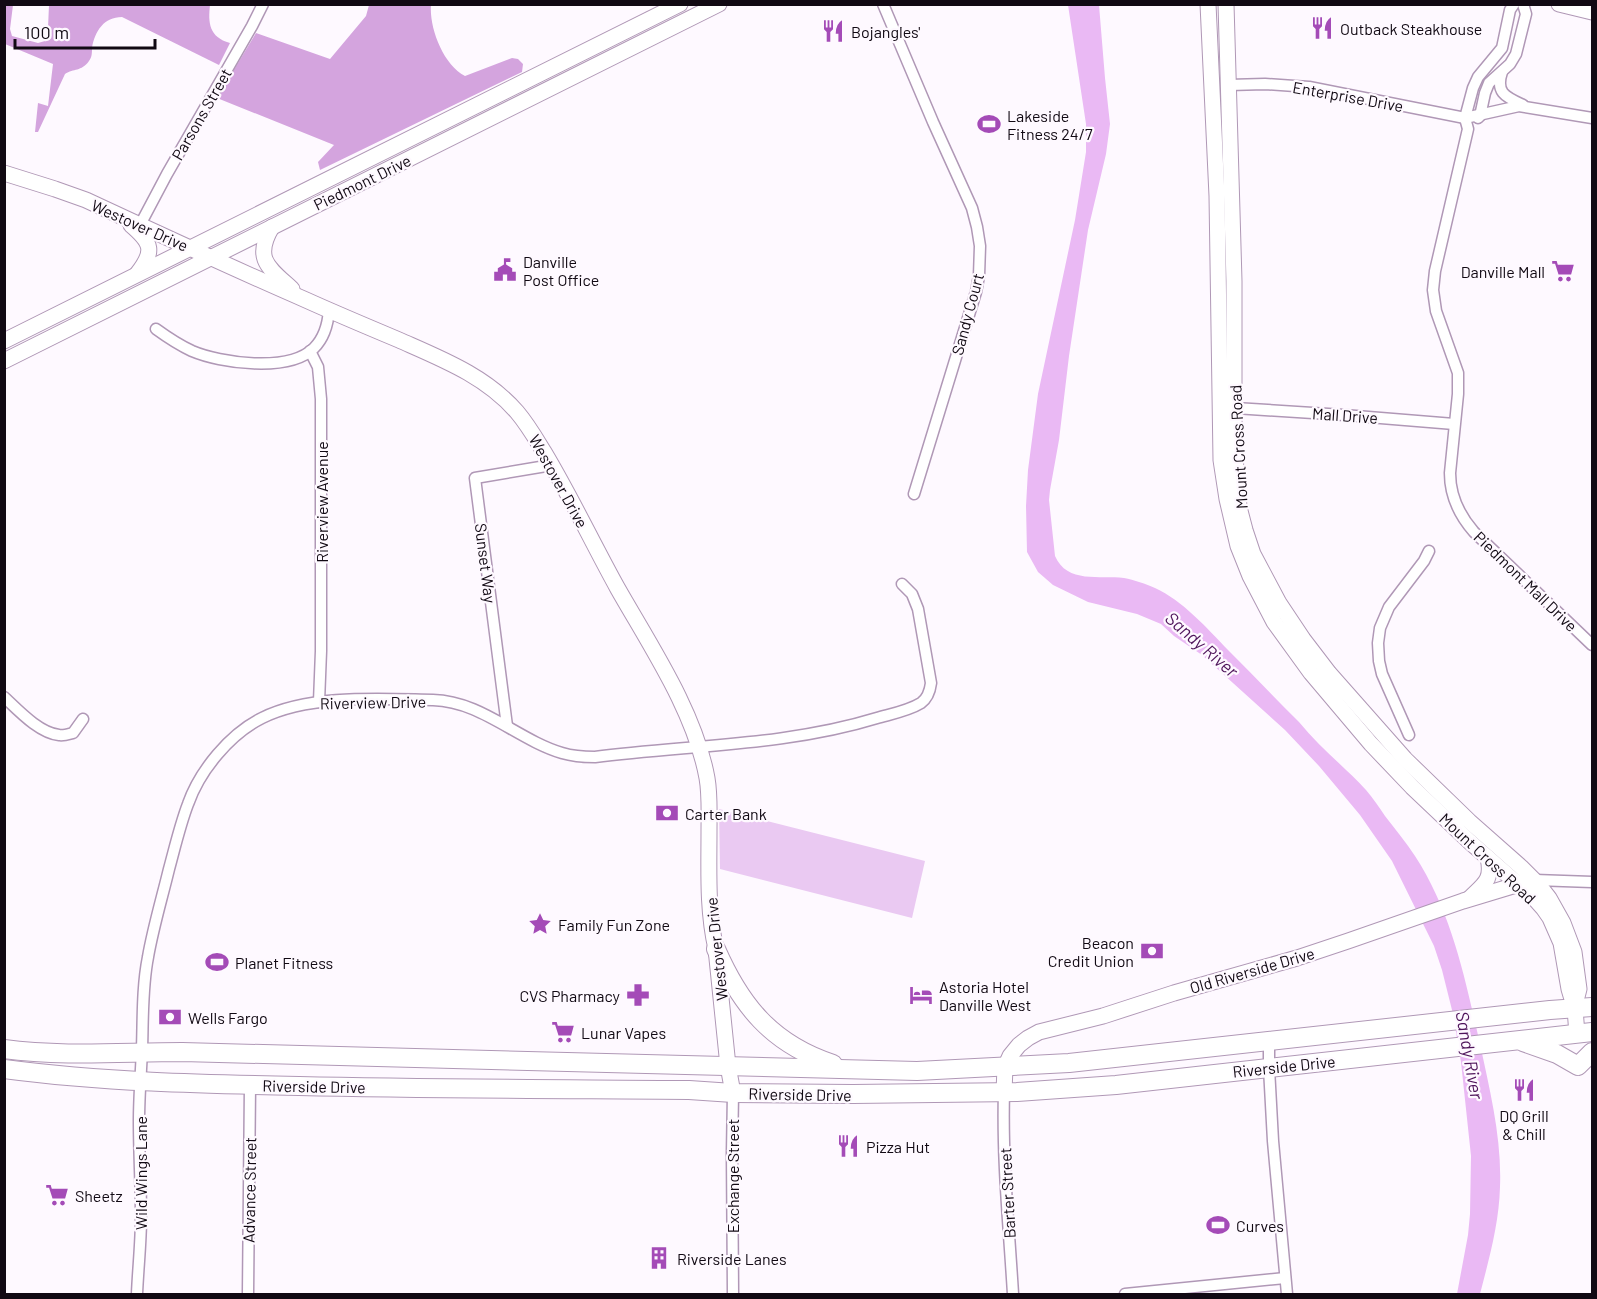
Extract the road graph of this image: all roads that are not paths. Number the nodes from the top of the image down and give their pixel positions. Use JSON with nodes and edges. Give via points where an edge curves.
{"nodes":[{"id":1,"x":263,"y":4,"type":"edge"},
{"id":2,"x":680,"y":4,"type":"edge"},
{"id":3,"x":719,"y":4,"type":"edge"},
{"id":4,"x":883,"y":4,"type":"edge"},
{"id":5,"x":1208,"y":4,"type":"edge"},
{"id":6,"x":1226,"y":4,"type":"edge"},
{"id":7,"x":1514,"y":4,"type":"edge"},
{"id":8,"x":1523,"y":4,"type":"edge"},
{"id":9,"x":1559,"y":4,"type":"edge"},
{"id":10,"x":1593,"y":12,"type":"edge"},
{"id":11,"x":1502,"y":72,"type":"junction"},
{"id":12,"x":1229,"y":85,"type":"junction"},
{"id":13,"x":1526,"y":106,"type":"junction"},
{"id":14,"x":1480,"y":116,"type":"junction"},
{"id":15,"x":1593,"y":118,"type":"edge"},
{"id":16,"x":1467,"y":123,"type":"junction"},
{"id":17,"x":4,"y":173,"type":"edge"},
{"id":18,"x":122,"y":217,"type":"junction"},
{"id":19,"x":140,"y":225,"type":"junction"},
{"id":20,"x":272,"y":227,"type":"junction"},
{"id":21,"x":191,"y":248,"type":"junction"},
{"id":22,"x":211,"y":257,"type":"junction"},
{"id":23,"x":135,"y":276,"type":"junction"},
{"id":24,"x":303,"y":299,"type":"junction"},
{"id":25,"x":330,"y":310,"type":"junction"},
{"id":26,"x":156,"y":329,"type":"dead end"},
{"id":27,"x":4,"y":341,"type":"edge"},
{"id":28,"x":310,"y":351,"type":"junction"},
{"id":29,"x":4,"y":361,"type":"edge"},
{"id":30,"x":1234,"y":408,"type":"junction"},
{"id":31,"x":1454,"y":424,"type":"junction"},
{"id":32,"x":552,"y":465,"type":"junction"},
{"id":33,"x":914,"y":494,"type":"dead end"},
{"id":34,"x":1429,"y":551,"type":"dead end"},
{"id":35,"x":902,"y":584,"type":"dead end"},
{"id":36,"x":1593,"y":645,"type":"edge"},
{"id":37,"x":4,"y":697,"type":"edge"},
{"id":38,"x":319,"y":702,"type":"junction"},
{"id":39,"x":83,"y":719,"type":"dead end"},
{"id":40,"x":507,"y":726,"type":"junction"},
{"id":41,"x":1410,"y":735,"type":"dead end"},
{"id":42,"x":699,"y":748,"type":"junction"},
{"id":43,"x":1488,"y":858,"type":"junction"},
{"id":44,"x":1535,"y":880,"type":"junction"},
{"id":45,"x":1593,"y":882,"type":"edge"},
{"id":46,"x":1518,"y":884,"type":"junction"},
{"id":47,"x":1466,"y":900,"type":"junction"},
{"id":48,"x":716,"y":949,"type":"junction"},
{"id":49,"x":1584,"y":1008,"type":"edge"},
{"id":50,"x":1585,"y":1033,"type":"edge"},
{"id":51,"x":1269,"y":1040,"type":"junction"},
{"id":52,"x":1519,"y":1040,"type":"junction"},
{"id":53,"x":4,"y":1049,"type":"edge"},
{"id":54,"x":142,"y":1052,"type":"junction"},
{"id":55,"x":1593,"y":1052,"type":"edge"},
{"id":56,"x":728,"y":1066,"type":"junction"},
{"id":57,"x":1005,"y":1067,"type":"junction"},
{"id":58,"x":1269,"y":1068,"type":"junction"},
{"id":59,"x":4,"y":1069,"type":"edge"},
{"id":60,"x":849,"y":1069,"type":"junction"},
{"id":61,"x":141,"y":1082,"type":"junction"},
{"id":62,"x":250,"y":1085,"type":"junction"},
{"id":63,"x":1004,"y":1092,"type":"junction"},
{"id":64,"x":733,"y":1093,"type":"junction"},
{"id":65,"x":1285,"y":1278,"type":"junction"},
{"id":66,"x":137,"y":1294,"type":"edge"},
{"id":67,"x":248,"y":1294,"type":"edge"},
{"id":68,"x":733,"y":1294,"type":"edge"},
{"id":69,"x":1013,"y":1294,"type":"edge"},
{"id":70,"x":1125,"y":1294,"type":"edge"},
{"id":71,"x":1287,"y":1294,"type":"edge"}],
"edges":[{"from":1,"to":19,"type":"street","name":"Parsons Street"},
{"from":2,"to":21,"type":"main road","name":"Piedmont Drive"},
{"from":3,"to":20,"type":"main road","name":"Piedmont Drive"},
{"from":4,"to":33,"type":"street","name":"Sandy Court","via":[[972,208],[980,246],[976,292]]},
{"from":5,"to":43,"type":"main road","name":"Mount Cross Road","via":[[1217,196],[1221,460],[1238,546],[1274,622],[1311,673],[1377,751]]},
{"from":6,"to":12,"type":"main road","name":"Mount Cross Road"},
{"from":7,"to":16,"type":"street","name":"Piedmont Mall Drive","via":[[1502,48],[1473,88]]},
{"from":8,"to":11,"type":"street","via":[[1526,14],[1517,50]]},
{"from":9,"to":10,"type":"main road"},
{"from":11,"to":13,"type":"street","via":[[1502,93]]},
{"from":11,"to":14,"type":"street","via":[[1489,83]]},
{"from":12,"to":16,"type":"street","name":"Enterprise Drive","via":[[1309,87]]},
{"from":12,"to":30,"type":"main road","name":"Mount Cross Road"},
{"from":13,"to":14,"type":"street"},
{"from":13,"to":15,"type":"street"},
{"from":14,"to":16,"type":"street"},
{"from":16,"to":31,"type":"street","name":"Piedmont Mall Drive","via":[[1433,286],[1436,311],[1458,373]]},
{"from":17,"to":18,"type":"main road","name":"Westover Drive"},
{"from":18,"to":19,"type":"main road","name":"Westover Drive"},
{"from":18,"to":23,"type":"main road","via":[[149,246],[145,263]]},
{"from":19,"to":21,"type":"main road","name":"Westover Drive"},
{"from":20,"to":22,"type":"main road","name":"Piedmont Drive"},
{"from":20,"to":24,"type":"main road","via":[[265,238],[264,258],[268,267]]},
{"from":21,"to":22,"type":"main road","name":"Westover Drive"},
{"from":21,"to":23,"type":"main road","name":"Piedmont Drive"},
{"from":22,"to":24,"type":"main road","name":"Westover Drive"},
{"from":22,"to":29,"type":"main road","name":"Piedmont Drive"},
{"from":23,"to":27,"type":"main road","name":"Piedmont Drive"},
{"from":24,"to":25,"type":"main road","name":"Westover Drive"},
{"from":25,"to":28,"type":"street","via":[[325,332]]},
{"from":25,"to":32,"type":"main road","name":"Westover Drive","via":[[440,358],[485,383],[517,412]]},
{"from":26,"to":28,"type":"street","via":[[192,351],[227,361],[283,362]]},
{"from":28,"to":38,"type":"street","name":"Riverview Avenue","via":[[318,367],[321,399]]},
{"from":30,"to":31,"type":"street","name":"Mall Drive"},
{"from":30,"to":44,"type":"main road","name":"Mount Cross Road","via":[[1239,507],[1253,554],[1279,603],[1329,673],[1406,759]]},
{"from":31,"to":36,"type":"street","name":"Piedmont Mall Drive","via":[[1450,478],[1461,514],[1474,532]]},
{"from":32,"to":40,"type":"street","name":"Sunset Way","via":[[475,478]]},
{"from":32,"to":42,"type":"main road","name":"Westover Drive","via":[[689,719]]},
{"from":34,"to":41,"type":"street","via":[[1389,607],[1378,643],[1382,674]]},
{"from":35,"to":42,"type":"street","name":"Riverview Drive","via":[[912,594],[918,609],[931,683],[920,703],[832,730]]},
{"from":37,"to":39,"type":"street","via":[[40,728],[59,736],[73,733]]},
{"from":38,"to":40,"type":"street","name":"Riverview Drive","via":[[437,700],[468,708]]},
{"from":38,"to":54,"type":"street","name":"Riverview Drive","via":[[283,710],[248,726],[220,752],[195,787],[174,849],[148,953]]},
{"from":40,"to":42,"type":"street","name":"Riverview Drive","via":[[560,752],[579,756]]},
{"from":42,"to":48,"type":"main road","name":"Westover Drive","via":[[710,803],[709,904]]},
{"from":43,"to":46,"type":"main road","name":"Mount Cross Road"},
{"from":43,"to":47,"type":"main road","via":[[1488,880]]},
{"from":44,"to":45,"type":"street"},
{"from":44,"to":46,"type":"main road","name":"Old Riverside Drive"},
{"from":44,"to":49,"type":"main road","name":"Mount Cross Road","via":[[1559,915],[1574,952]]},
{"from":46,"to":47,"type":"main road","name":"Old Riverside Drive"},
{"from":46,"to":49,"type":"main road","name":"Mount Cross Road","via":[[1543,908],[1557,932],[1569,989]]},
{"from":47,"to":57,"type":"main road","name":"Old Riverside Drive","via":[[1288,960],[1103,1016],[1043,1030],[1019,1045]]},
{"from":48,"to":56,"type":"main road","name":"Westover Drive"},
{"from":48,"to":60,"type":"main road","via":[[736,988],[763,1024],[810,1055]]},
{"from":49,"to":50,"type":"main road"},
{"from":49,"to":51,"type":"main road","name":"Riverside Drive"},
{"from":50,"to":52,"type":"main road","name":"Riverside Drive"},
{"from":51,"to":57,"type":"main road","name":"Riverside Drive"},
{"from":51,"to":58,"type":"street"},
{"from":52,"to":55,"type":"main road","via":[[1578,1066]]},
{"from":52,"to":58,"type":"main road","name":"Riverside Drive"},
{"from":53,"to":54,"type":"main road","name":"Riverside Drive"},
{"from":54,"to":56,"type":"main road","name":"Riverside Drive"},
{"from":54,"to":61,"type":"street","name":"Wild Wings Lane"},
{"from":56,"to":60,"type":"main road","name":"Riverside Drive"},
{"from":56,"to":64,"type":"main road","name":"Westover Drive"},
{"from":57,"to":60,"type":"main road","name":"Riverside Drive"},
{"from":57,"to":63,"type":"main road"},
{"from":58,"to":63,"type":"main road","name":"Riverside Drive","via":[[1116,1085]]},
{"from":58,"to":65,"type":"street"},
{"from":59,"to":61,"type":"main road","name":"Riverside Drive"},
{"from":61,"to":62,"type":"main road","name":"Riverside Drive"},
{"from":61,"to":66,"type":"street","name":"Wild Wings Lane"},
{"from":62,"to":64,"type":"main road","name":"Riverside Drive"},
{"from":62,"to":67,"type":"street","name":"Advance Street"},
{"from":63,"to":64,"type":"main road","name":"Riverside Drive"},
{"from":63,"to":69,"type":"street","name":"Barter Street"},
{"from":64,"to":68,"type":"street","name":"Exchange Street"},
{"from":65,"to":70,"type":"street"},
{"from":65,"to":71,"type":"street"}]}
